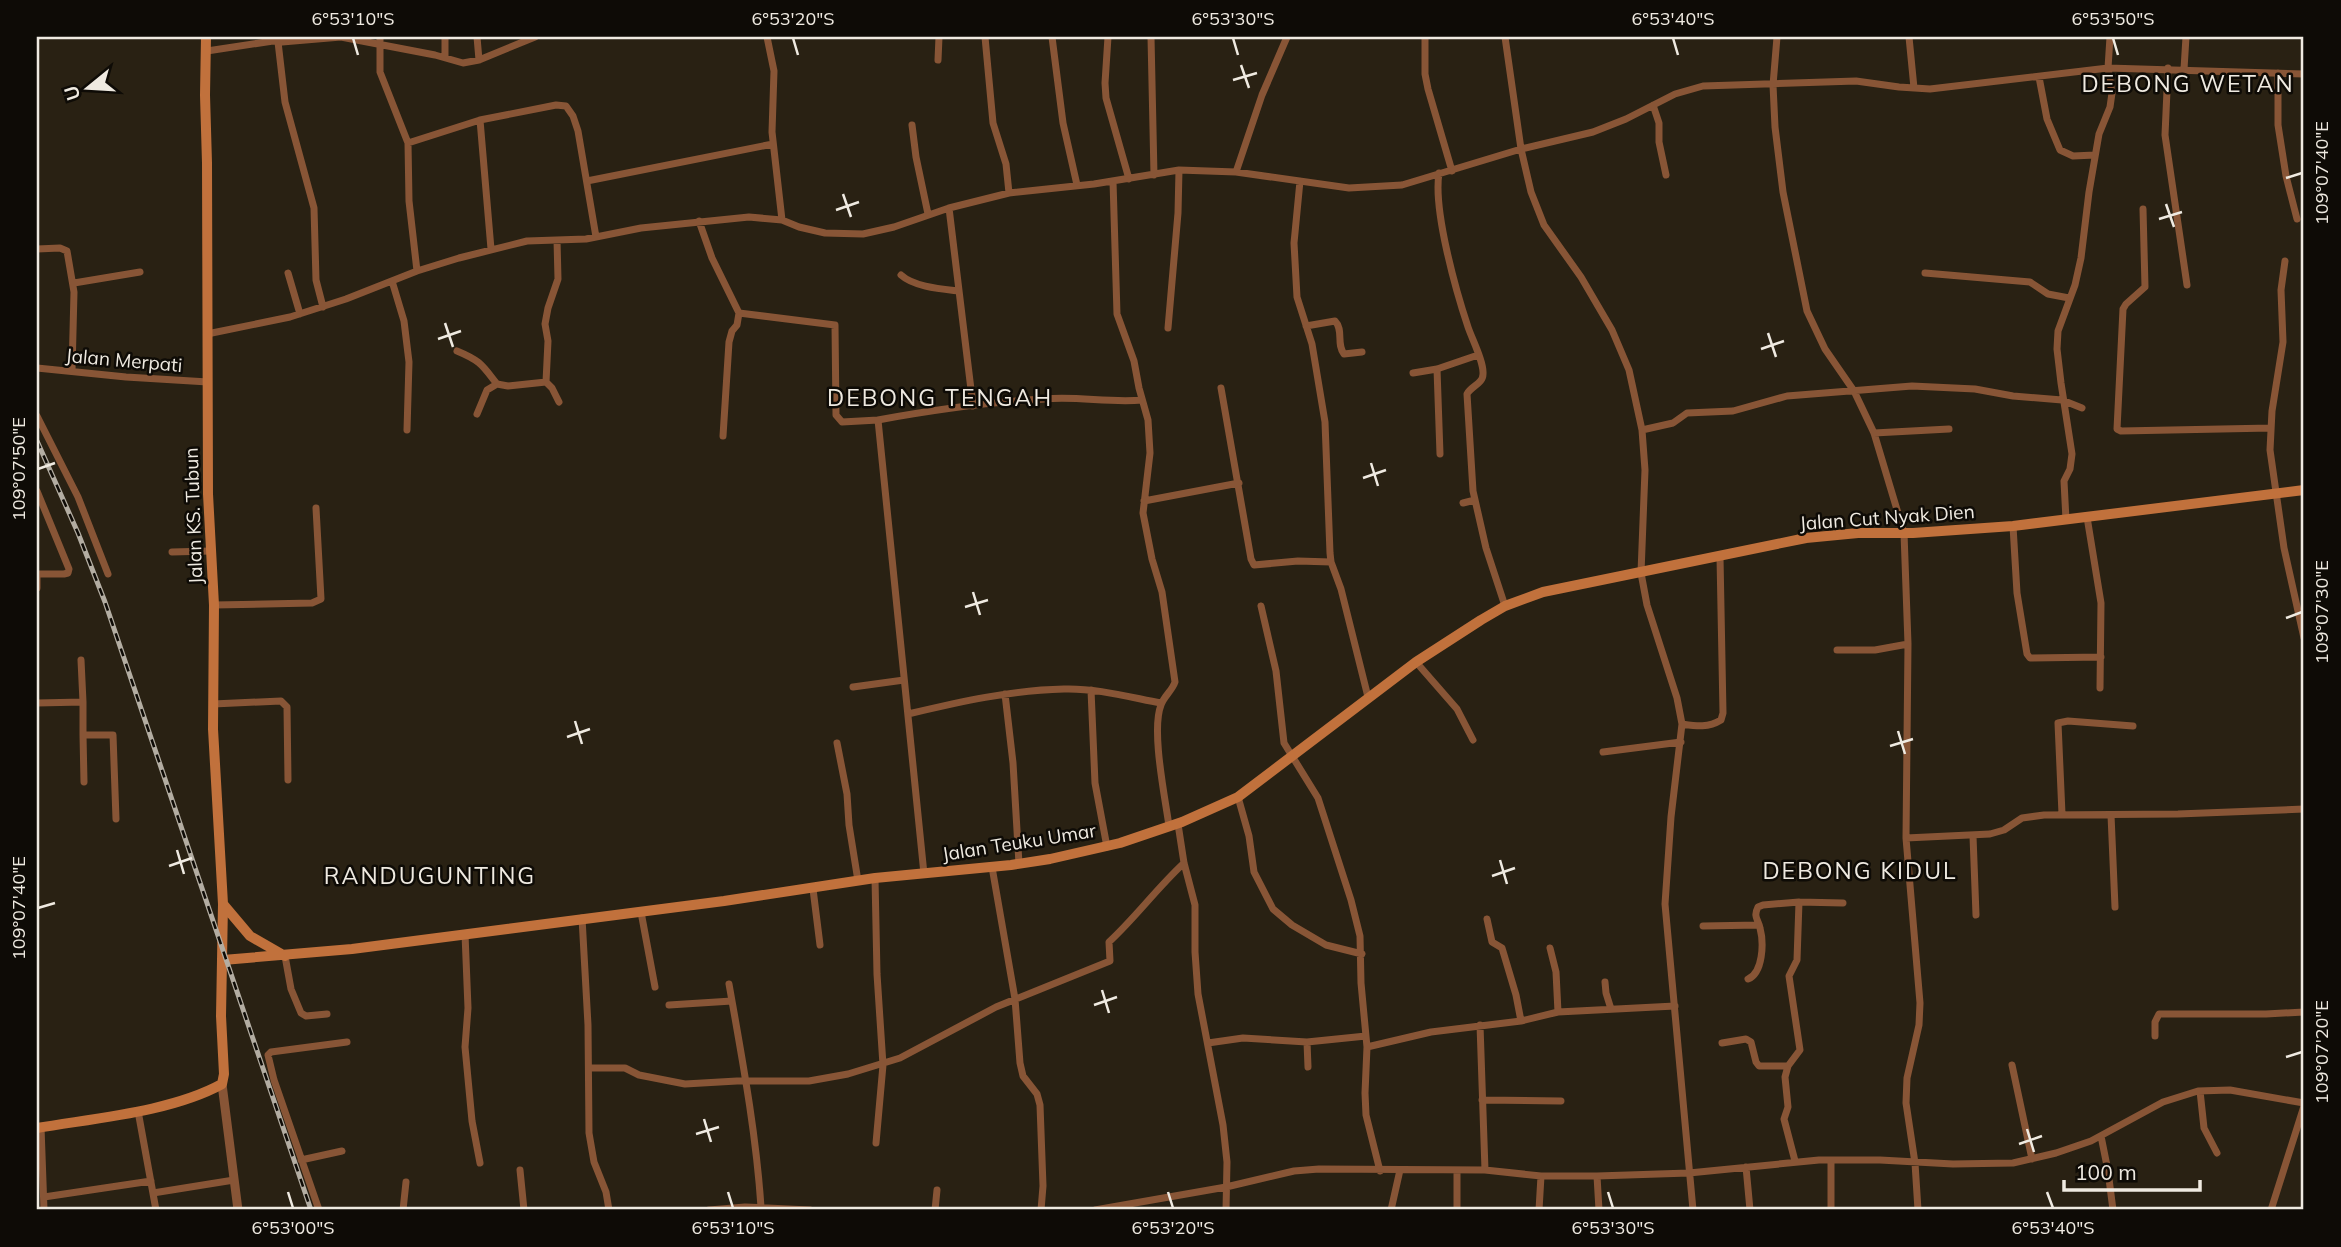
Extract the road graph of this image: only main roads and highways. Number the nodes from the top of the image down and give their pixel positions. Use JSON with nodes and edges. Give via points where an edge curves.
{"nodes":[{"id":1,"x":206,"y":37,"type":"edge"},
{"id":2,"x":2304,"y":490,"type":"edge"},
{"id":3,"x":1481,"y":620,"type":"joint"},
{"id":4,"x":223,"y":904,"type":"junction"},
{"id":5,"x":285,"y":956,"type":"junction"},
{"id":6,"x":223,"y":960,"type":"junction"},
{"id":7,"x":39,"y":1128,"type":"edge"}],
"edges":[{"from":1,"to":4,"type":"main road","name":"Jalan KS. Tubun","via":[[210,551]]},
{"from":2,"to":3,"type":"main road","name":"Jalan Cut Nyak Dien","via":[[2013,526],[1806,538],[1544,592]]},
{"from":3,"to":5,"type":"main road","name":"Jalan Teuku Umar","via":[[1416,662],[1238,797],[1107,847],[992,867],[875,878]]},
{"from":4,"to":5,"type":"main road","via":[[250,936]]},
{"from":4,"to":6,"type":"main road","name":"Jalan KS. Tubun"},
{"from":5,"to":6,"type":"main road","name":"Jalan Teuku Umar"},
{"from":6,"to":7,"type":"main road","name":"Jalan KS. Tubun","via":[[222,1084],[186,1100]]}]}
